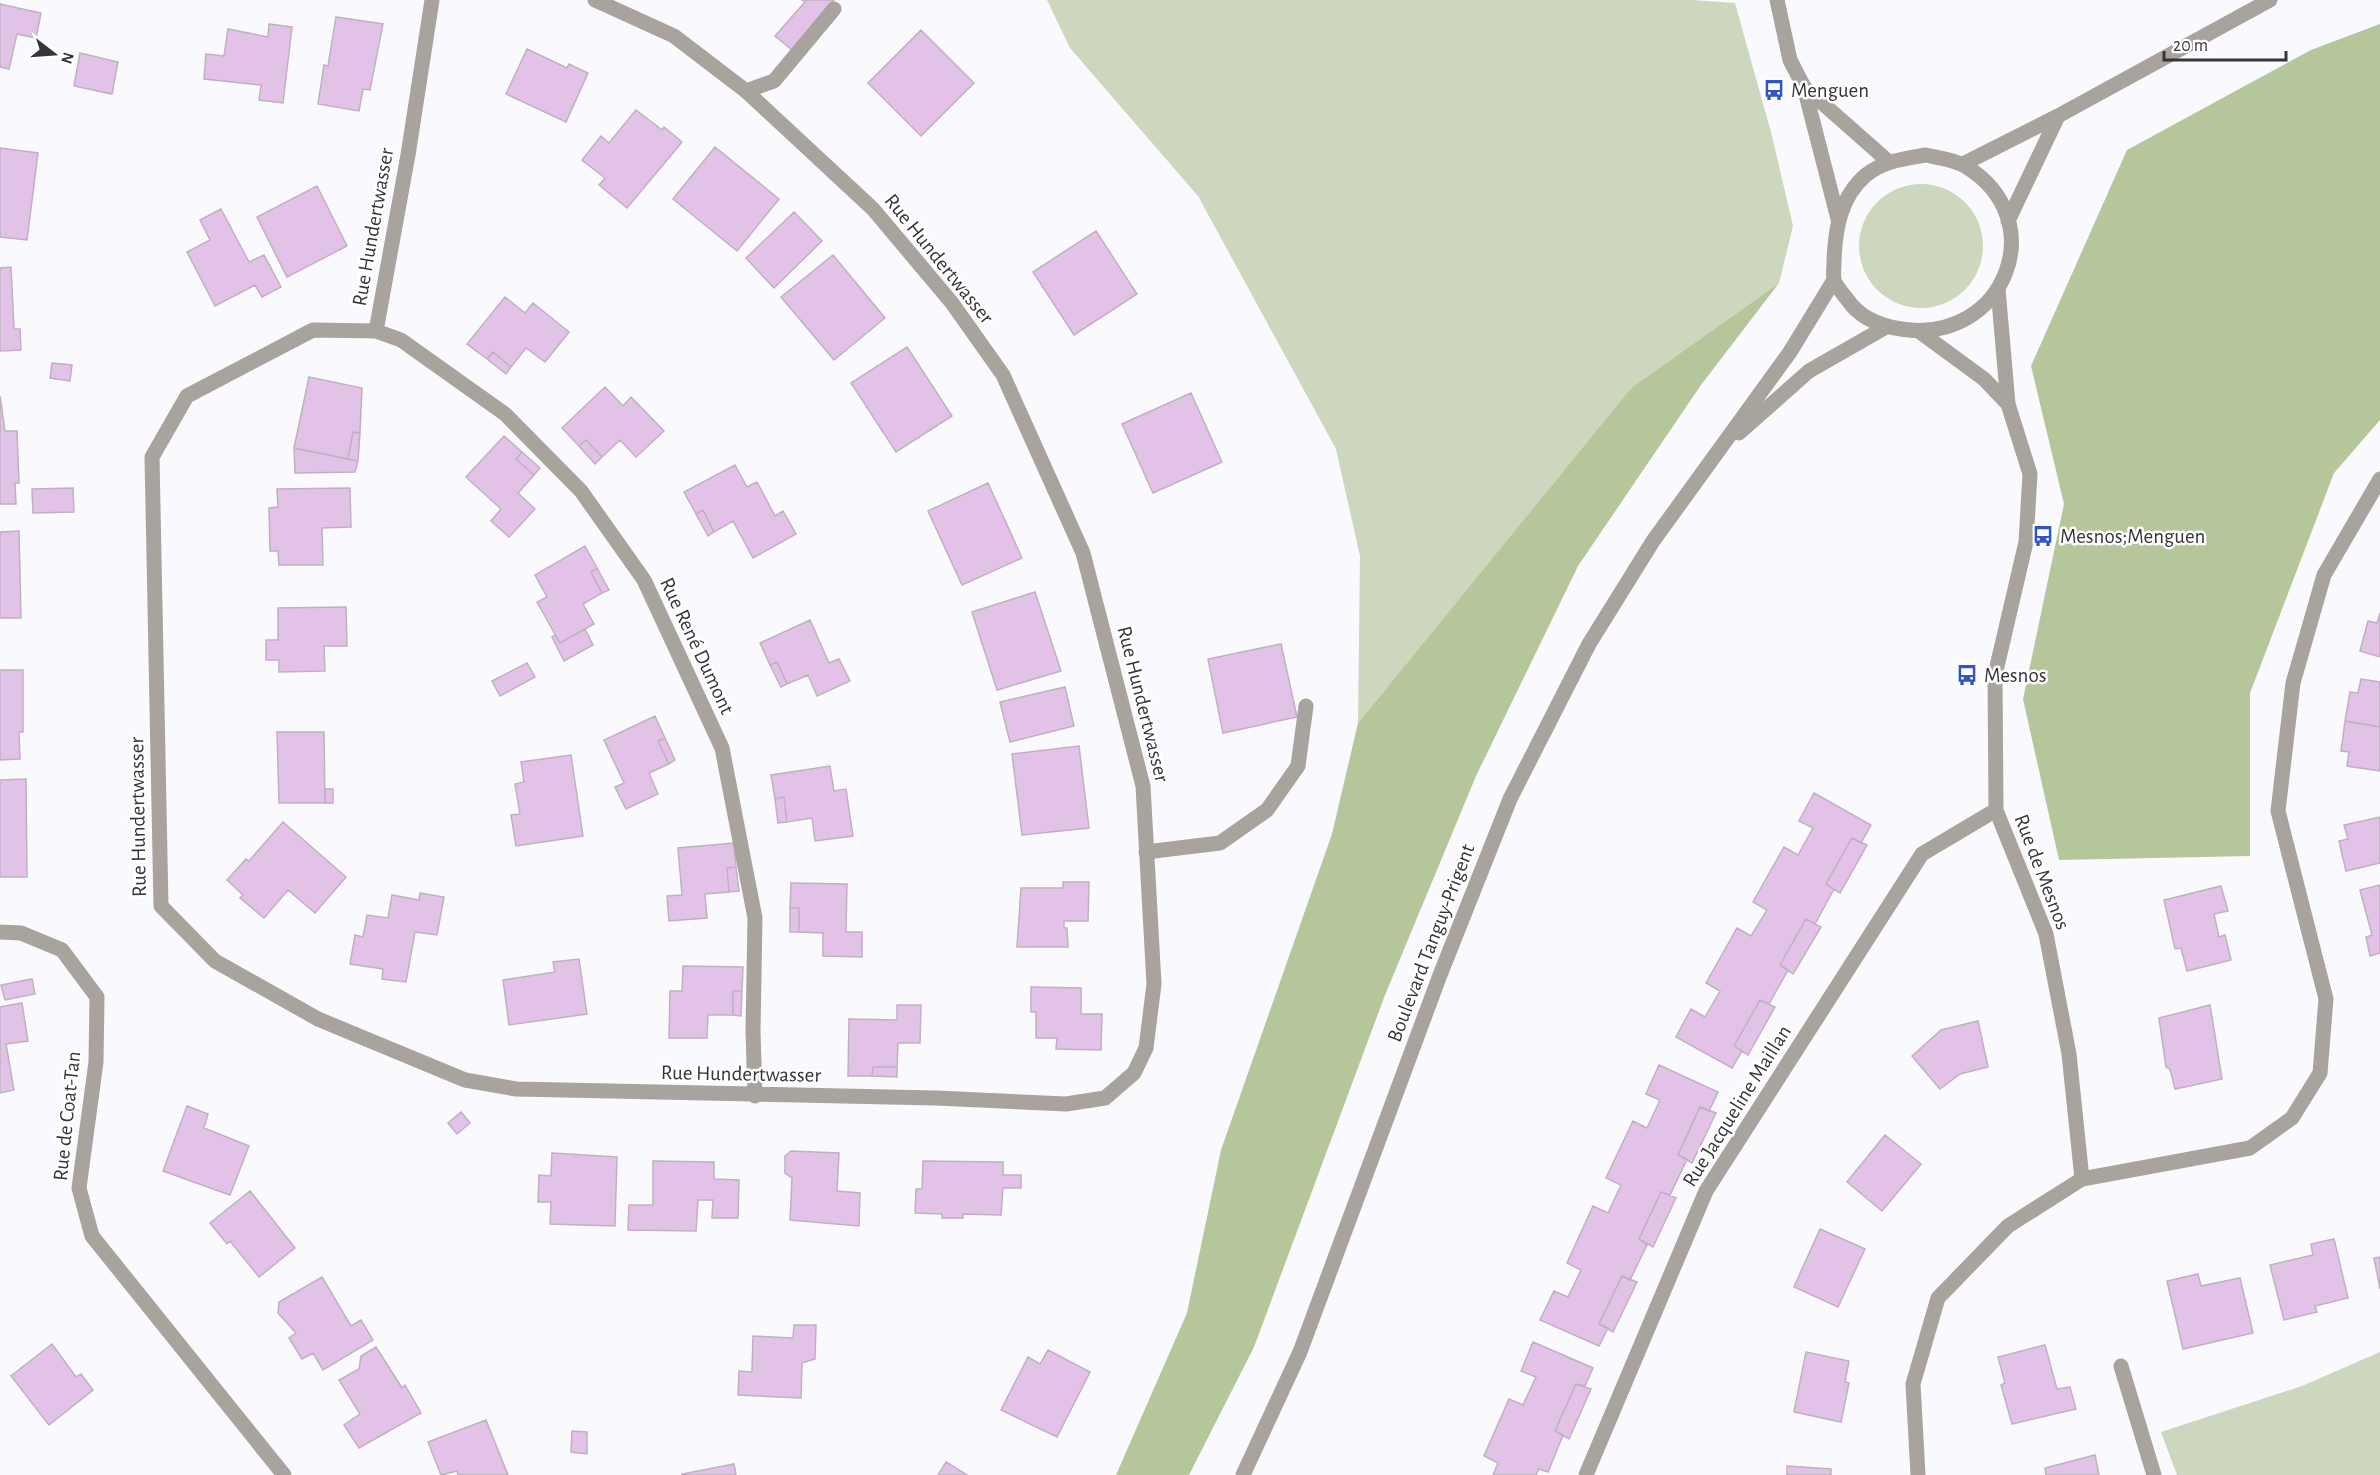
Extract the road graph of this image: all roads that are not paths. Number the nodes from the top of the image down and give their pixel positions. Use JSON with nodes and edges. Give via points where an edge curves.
{"nodes":[{"id":1,"x":432,"y":0,"type":"edge"},
{"id":2,"x":595,"y":0,"type":"edge"},
{"id":3,"x":1777,"y":0,"type":"edge"},
{"id":4,"x":2270,"y":0,"type":"edge"},
{"id":5,"x":834,"y":9,"type":"dead end"},
{"id":6,"x":1804,"y":87,"type":"junction"},
{"id":7,"x":746,"y":92,"type":"junction"},
{"id":8,"x":2058,"y":116,"type":"junction"},
{"id":9,"x":1889,"y":162,"type":"junction"},
{"id":10,"x":1963,"y":164,"type":"junction"},
{"id":11,"x":1838,"y":219,"type":"junction"},
{"id":12,"x":2008,"y":221,"type":"junction"},
{"id":13,"x":1834,"y":280,"type":"junction"},
{"id":14,"x":1998,"y":289,"type":"junction"},
{"id":15,"x":1886,"y":327,"type":"junction"},
{"id":16,"x":376,"y":331,"type":"junction"},
{"id":17,"x":1920,"y":332,"type":"junction"},
{"id":18,"x":2008,"y":404,"type":"junction"},
{"id":19,"x":1715,"y":454,"type":"junction"},
{"id":20,"x":2380,"y":479,"type":"edge"},
{"id":21,"x":1306,"y":706,"type":"dead end"},
{"id":22,"x":1996,"y":810,"type":"junction"},
{"id":23,"x":1146,"y":852,"type":"junction"},
{"id":24,"x":0,"y":932,"type":"edge"},
{"id":25,"x":755,"y":1096,"type":"junction"},
{"id":26,"x":2082,"y":1179,"type":"junction"},
{"id":27,"x":2121,"y":1366,"type":"dead end"},
{"id":28,"x":284,"y":1475,"type":"edge"},
{"id":29,"x":1243,"y":1475,"type":"edge"},
{"id":30,"x":1586,"y":1475,"type":"edge"},
{"id":31,"x":1918,"y":1475,"type":"edge"},
{"id":32,"x":2154,"y":1475,"type":"edge"}],
"edges":[{"from":1,"to":16,"type":"street","name":"Rue Hundertwasser"},
{"from":2,"to":7,"type":"street","name":"Rue Hundertwasser","via":[[675,36]]},
{"from":3,"to":6,"type":"street","via":[[1790,60]]},
{"from":4,"to":8,"type":"street"},
{"from":5,"to":7,"type":"street","via":[[774,81]]},
{"from":6,"to":9,"type":"street"},
{"from":6,"to":11,"type":"street"},
{"from":7,"to":23,"type":"street","name":"Rue Hundertwasser","via":[[873,209],[952,303],[1003,375],[1083,553],[1143,786]]},
{"from":8,"to":10,"type":"street"},
{"from":8,"to":12,"type":"street"},
{"from":9,"to":10,"type":"street","via":[[1926,155]]},
{"from":9,"to":11,"type":"street","via":[[1866,175],[1854,188]]},
{"from":10,"to":12,"type":"street","via":[[1983,178]]},
{"from":11,"to":13,"type":"street"},
{"from":12,"to":14,"type":"street","via":[[2009,256]]},
{"from":13,"to":15,"type":"street","via":[[1853,308]]},
{"from":13,"to":19,"type":"street","name":"Boulevard Tanguy-Prigent","via":[[1790,352]]},
{"from":14,"to":17,"type":"street","via":[[1984,308],[1965,321],[1943,330]]},
{"from":14,"to":18,"type":"street","name":"Rue de Mesnos"},
{"from":15,"to":17,"type":"street"},
{"from":15,"to":19,"type":"street","name":"Boulevard Tanguy-Prigent","via":[[1809,371]]},
{"from":16,"to":25,"type":"street","name":"Rue René Dumont","via":[[401,340],[505,414],[581,491],[644,580],[722,748],[755,918]]},
{"from":16,"to":25,"type":"street","name":"Rue Hundertwasser","via":[[313,330],[187,396],[152,456],[160,906],[215,961],[318,1019],[465,1080],[516,1089]]},
{"from":17,"to":18,"type":"street","name":"Rue de Mesnos","via":[[1984,379]]},
{"from":18,"to":22,"type":"street","name":"Rue de Mesnos","via":[[2030,474],[2026,542],[1995,675]]},
{"from":19,"to":29,"type":"street","name":"Boulevard Tanguy-Prigent","via":[[1653,542],[1589,644],[1510,799],[1300,1352]]},
{"from":20,"to":26,"type":"street","via":[[2324,575],[2293,683],[2278,811],[2326,999],[2320,1073],[2292,1118],[2250,1148]]},
{"from":21,"to":23,"type":"street","via":[[1298,766],[1267,810],[1220,843]]},
{"from":22,"to":26,"type":"street","name":"Rue de Mesnos","via":[[2046,934],[2069,1054]]},
{"from":22,"to":30,"type":"street","name":"Rue Jacqueline Maillan","via":[[1922,854],[1706,1191]]},
{"from":23,"to":25,"type":"street","name":"Rue Hundertwasser","via":[[1154,984],[1146,1047],[1134,1073],[1105,1098],[1066,1104]]},
{"from":24,"to":28,"type":"street","name":"Rue de Coat-Tan","via":[[21,933],[62,950],[97,997],[96,1062],[79,1188],[92,1236]]},
{"from":26,"to":31,"type":"street","via":[[2008,1226],[1938,1298],[1913,1384]]},
{"from":27,"to":32,"type":"street"}]}
